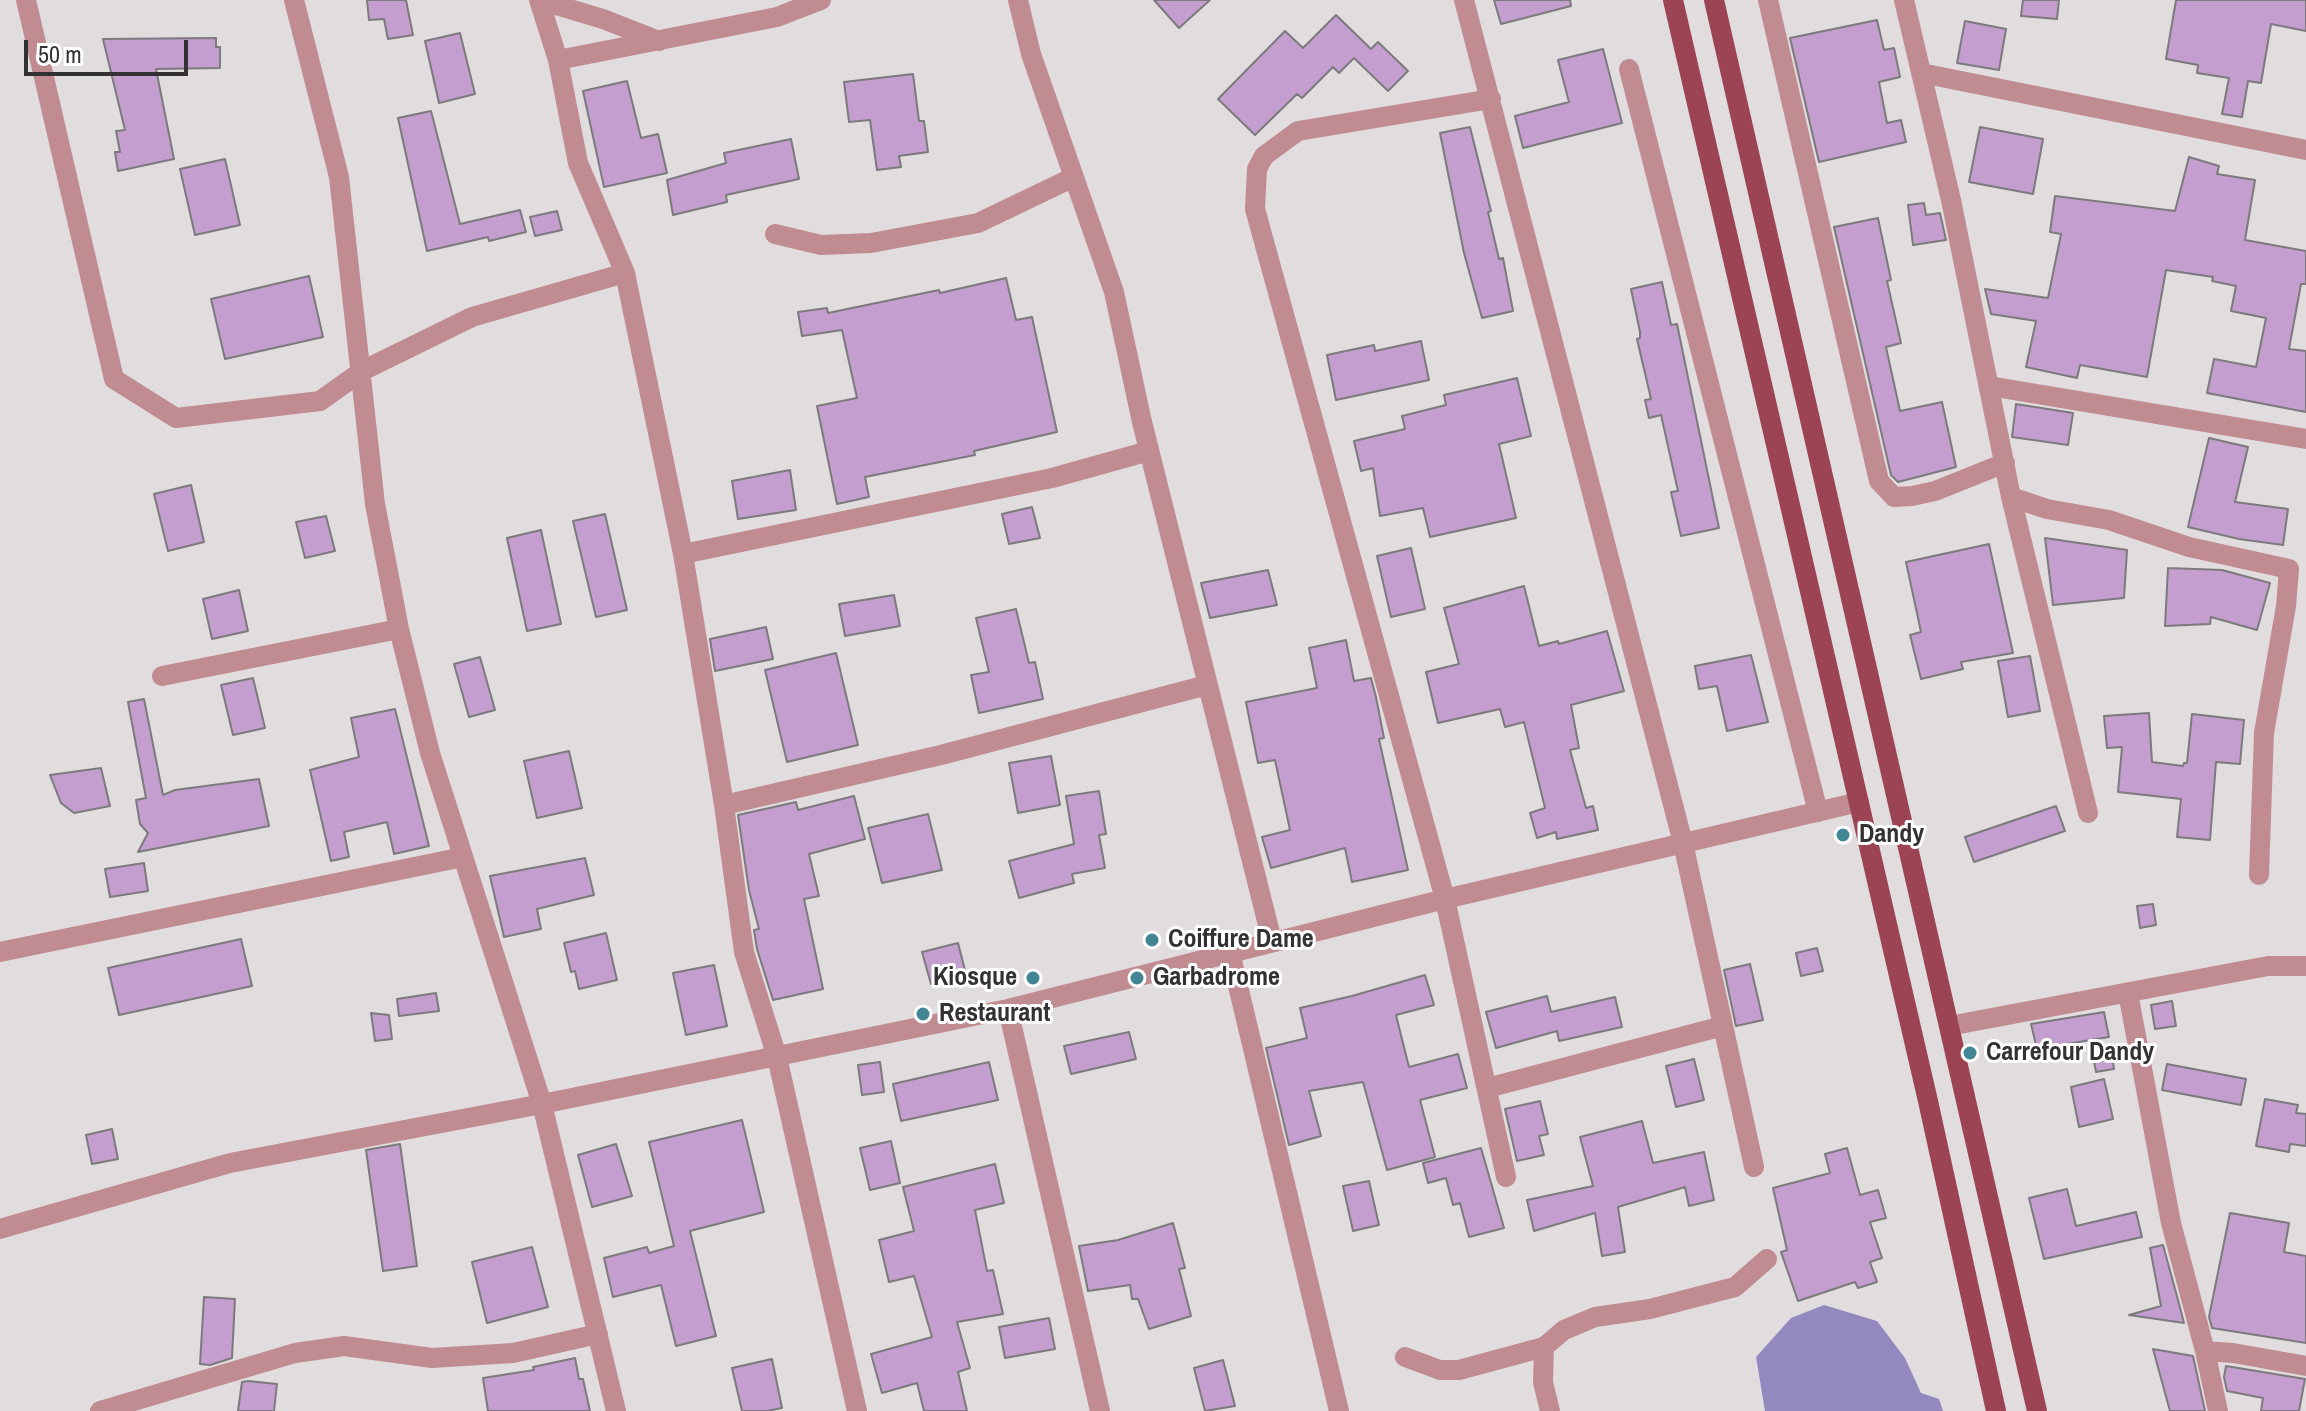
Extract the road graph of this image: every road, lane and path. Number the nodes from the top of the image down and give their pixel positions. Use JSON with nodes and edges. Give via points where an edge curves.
{"nodes":[{"id":1,"x":26,"y":0,"type":"edge"},
{"id":2,"x":294,"y":0,"type":"edge"},
{"id":3,"x":539,"y":0,"type":"edge"},
{"id":4,"x":821,"y":0,"type":"edge"},
{"id":5,"x":1018,"y":0,"type":"edge"},
{"id":6,"x":1464,"y":0,"type":"edge"},
{"id":7,"x":1673,"y":0,"type":"edge"},
{"id":8,"x":1714,"y":0,"type":"edge"},
{"id":9,"x":1768,"y":0,"type":"edge"},
{"id":10,"x":1904,"y":0,"type":"edge"},
{"id":11,"x":659,"y":41,"type":"junction"},
{"id":12,"x":558,"y":60,"type":"junction"},
{"id":13,"x":1629,"y":69,"type":"dead end"},
{"id":14,"x":1921,"y":73,"type":"junction"},
{"id":15,"x":1491,"y":99,"type":"junction"},
{"id":16,"x":2306,"y":150,"type":"edge"},
{"id":17,"x":1074,"y":177,"type":"junction"},
{"id":18,"x":775,"y":234,"type":"dead end"},
{"id":19,"x":625,"y":273,"type":"junction"},
{"id":20,"x":362,"y":371,"type":"junction"},
{"id":21,"x":1989,"y":386,"type":"junction"},
{"id":22,"x":2306,"y":439,"type":"edge"},
{"id":23,"x":1149,"y":451,"type":"junction"},
{"id":24,"x":2005,"y":463,"type":"junction"},
{"id":25,"x":2011,"y":497,"type":"junction"},
{"id":26,"x":683,"y":554,"type":"junction"},
{"id":27,"x":2297,"y":570,"type":"edge"},
{"id":28,"x":399,"y":629,"type":"junction"},
{"id":29,"x":162,"y":676,"type":"dead end"},
{"id":30,"x":1207,"y":685,"type":"junction"},
{"id":31,"x":1859,"y":802,"type":"junction"},
{"id":32,"x":724,"y":805,"type":"junction"},
{"id":33,"x":1818,"y":812,"type":"junction"},
{"id":34,"x":2088,"y":813,"type":"dead end"},
{"id":35,"x":1683,"y":843,"type":"junction"},
{"id":36,"x":463,"y":857,"type":"junction"},
{"id":37,"x":2259,"y":875,"type":"dead end"},
{"id":38,"x":1445,"y":899,"type":"junction"},
{"id":39,"x":1272,"y":941,"type":"junction"},
{"id":40,"x":0,"y":952,"type":"edge"},
{"id":41,"x":1230,"y":952,"type":"junction"},
{"id":42,"x":2306,"y":966,"type":"edge"},
{"id":43,"x":2128,"y":993,"type":"junction"},
{"id":44,"x":1008,"y":1009,"type":"junction"},
{"id":45,"x":1723,"y":1026,"type":"junction"},
{"id":46,"x":1949,"y":1026,"type":"junction"},
{"id":47,"x":777,"y":1057,"type":"junction"},
{"id":48,"x":1487,"y":1088,"type":"junction"},
{"id":49,"x":542,"y":1104,"type":"junction"},
{"id":50,"x":1754,"y":1167,"type":"dead end"},
{"id":51,"x":1506,"y":1177,"type":"dead end"},
{"id":52,"x":0,"y":1229,"type":"edge"},
{"id":53,"x":1767,"y":1259,"type":"dead end"},
{"id":54,"x":598,"y":1334,"type":"junction"},
{"id":55,"x":1544,"y":1347,"type":"junction"},
{"id":56,"x":2205,"y":1351,"type":"junction"},
{"id":57,"x":1405,"y":1357,"type":"dead end"},
{"id":58,"x":2306,"y":1366,"type":"edge"},
{"id":59,"x":100,"y":1411,"type":"edge"},
{"id":60,"x":616,"y":1411,"type":"edge"},
{"id":61,"x":857,"y":1411,"type":"edge"},
{"id":62,"x":1100,"y":1411,"type":"edge"},
{"id":63,"x":1339,"y":1411,"type":"edge"},
{"id":64,"x":1550,"y":1411,"type":"edge"},
{"id":65,"x":1996,"y":1411,"type":"edge"},
{"id":66,"x":2037,"y":1411,"type":"edge"},
{"id":67,"x":2218,"y":1411,"type":"edge"}],
"edges":[{"from":1,"to":20,"type":"street","via":[[114,379],[176,418],[320,401]]},
{"from":2,"to":20,"type":"street","via":[[339,177]]},
{"from":3,"to":11,"type":"street"},
{"from":3,"to":12,"type":"street"},
{"from":4,"to":11,"type":"street","via":[[777,17]]},
{"from":5,"to":17,"type":"street"},
{"from":6,"to":15,"type":"street"},
{"from":7,"to":31,"type":"main road"},
{"from":8,"to":46,"type":"main road"},
{"from":9,"to":24,"type":"street","via":[[1879,481],[1894,497],[1912,496]]},
{"from":10,"to":14,"type":"street"},
{"from":11,"to":12,"type":"street"},
{"from":12,"to":19,"type":"street","via":[[578,163]]},
{"from":13,"to":33,"type":"street"},
{"from":14,"to":16,"type":"street"},
{"from":14,"to":21,"type":"street"},
{"from":15,"to":35,"type":"street"},
{"from":15,"to":38,"type":"street","via":[[1298,131],[1264,156],[1257,169],[1255,209]]},
{"from":17,"to":18,"type":"street","via":[[978,223],[947,229],[871,243],[821,245]]},
{"from":17,"to":23,"type":"street","via":[[1114,292]]},
{"from":19,"to":20,"type":"street","via":[[472,317]]},
{"from":19,"to":26,"type":"street"},
{"from":20,"to":28,"type":"street","via":[[375,504]]},
{"from":21,"to":22,"type":"street"},
{"from":21,"to":24,"type":"street"},
{"from":23,"to":26,"type":"street","via":[[1052,478]]},
{"from":23,"to":30,"type":"street"},
{"from":24,"to":25,"type":"street"},
{"from":25,"to":27,"type":"street","via":[[2109,520],[2189,547]]},
{"from":25,"to":34,"type":"street"},
{"from":26,"to":32,"type":"street"},
{"from":27,"to":37,"type":"street","via":[[2264,733]]},
{"from":28,"to":29,"type":"street"},
{"from":28,"to":36,"type":"street"},
{"from":30,"to":32,"type":"street"},
{"from":30,"to":39,"type":"street"},
{"from":31,"to":33,"type":"street"},
{"from":31,"to":65,"type":"main road"},
{"from":32,"to":47,"type":"street","via":[[744,952]]},
{"from":33,"to":35,"type":"street"},
{"from":35,"to":38,"type":"street"},
{"from":35,"to":45,"type":"street"},
{"from":36,"to":40,"type":"street"},
{"from":36,"to":49,"type":"street"},
{"from":38,"to":39,"type":"street"},
{"from":38,"to":48,"type":"street"},
{"from":39,"to":41,"type":"street"},
{"from":41,"to":44,"type":"street"},
{"from":41,"to":63,"type":"street"},
{"from":42,"to":43,"type":"street","via":[[2268,966]]},
{"from":43,"to":46,"type":"street"},
{"from":43,"to":56,"type":"street","via":[[2171,1223]]},
{"from":44,"to":47,"type":"street"},
{"from":44,"to":62,"type":"street"},
{"from":45,"to":48,"type":"street"},
{"from":45,"to":50,"type":"street"},
{"from":46,"to":66,"type":"main road"},
{"from":47,"to":49,"type":"street"},
{"from":47,"to":61,"type":"street"},
{"from":48,"to":51,"type":"street"},
{"from":49,"to":52,"type":"street","via":[[230,1163]]},
{"from":49,"to":54,"type":"street"},
{"from":53,"to":55,"type":"street","via":[[1735,1287],[1595,1317],[1564,1330]]},
{"from":54,"to":59,"type":"street","via":[[513,1353],[432,1358],[344,1346],[307,1351]]},
{"from":54,"to":60,"type":"street"},
{"from":55,"to":57,"type":"street","via":[[1459,1370],[1440,1370]]},
{"from":55,"to":64,"type":"street","via":[[1543,1382]]},
{"from":56,"to":58,"type":"street"},
{"from":56,"to":67,"type":"street"}]}
